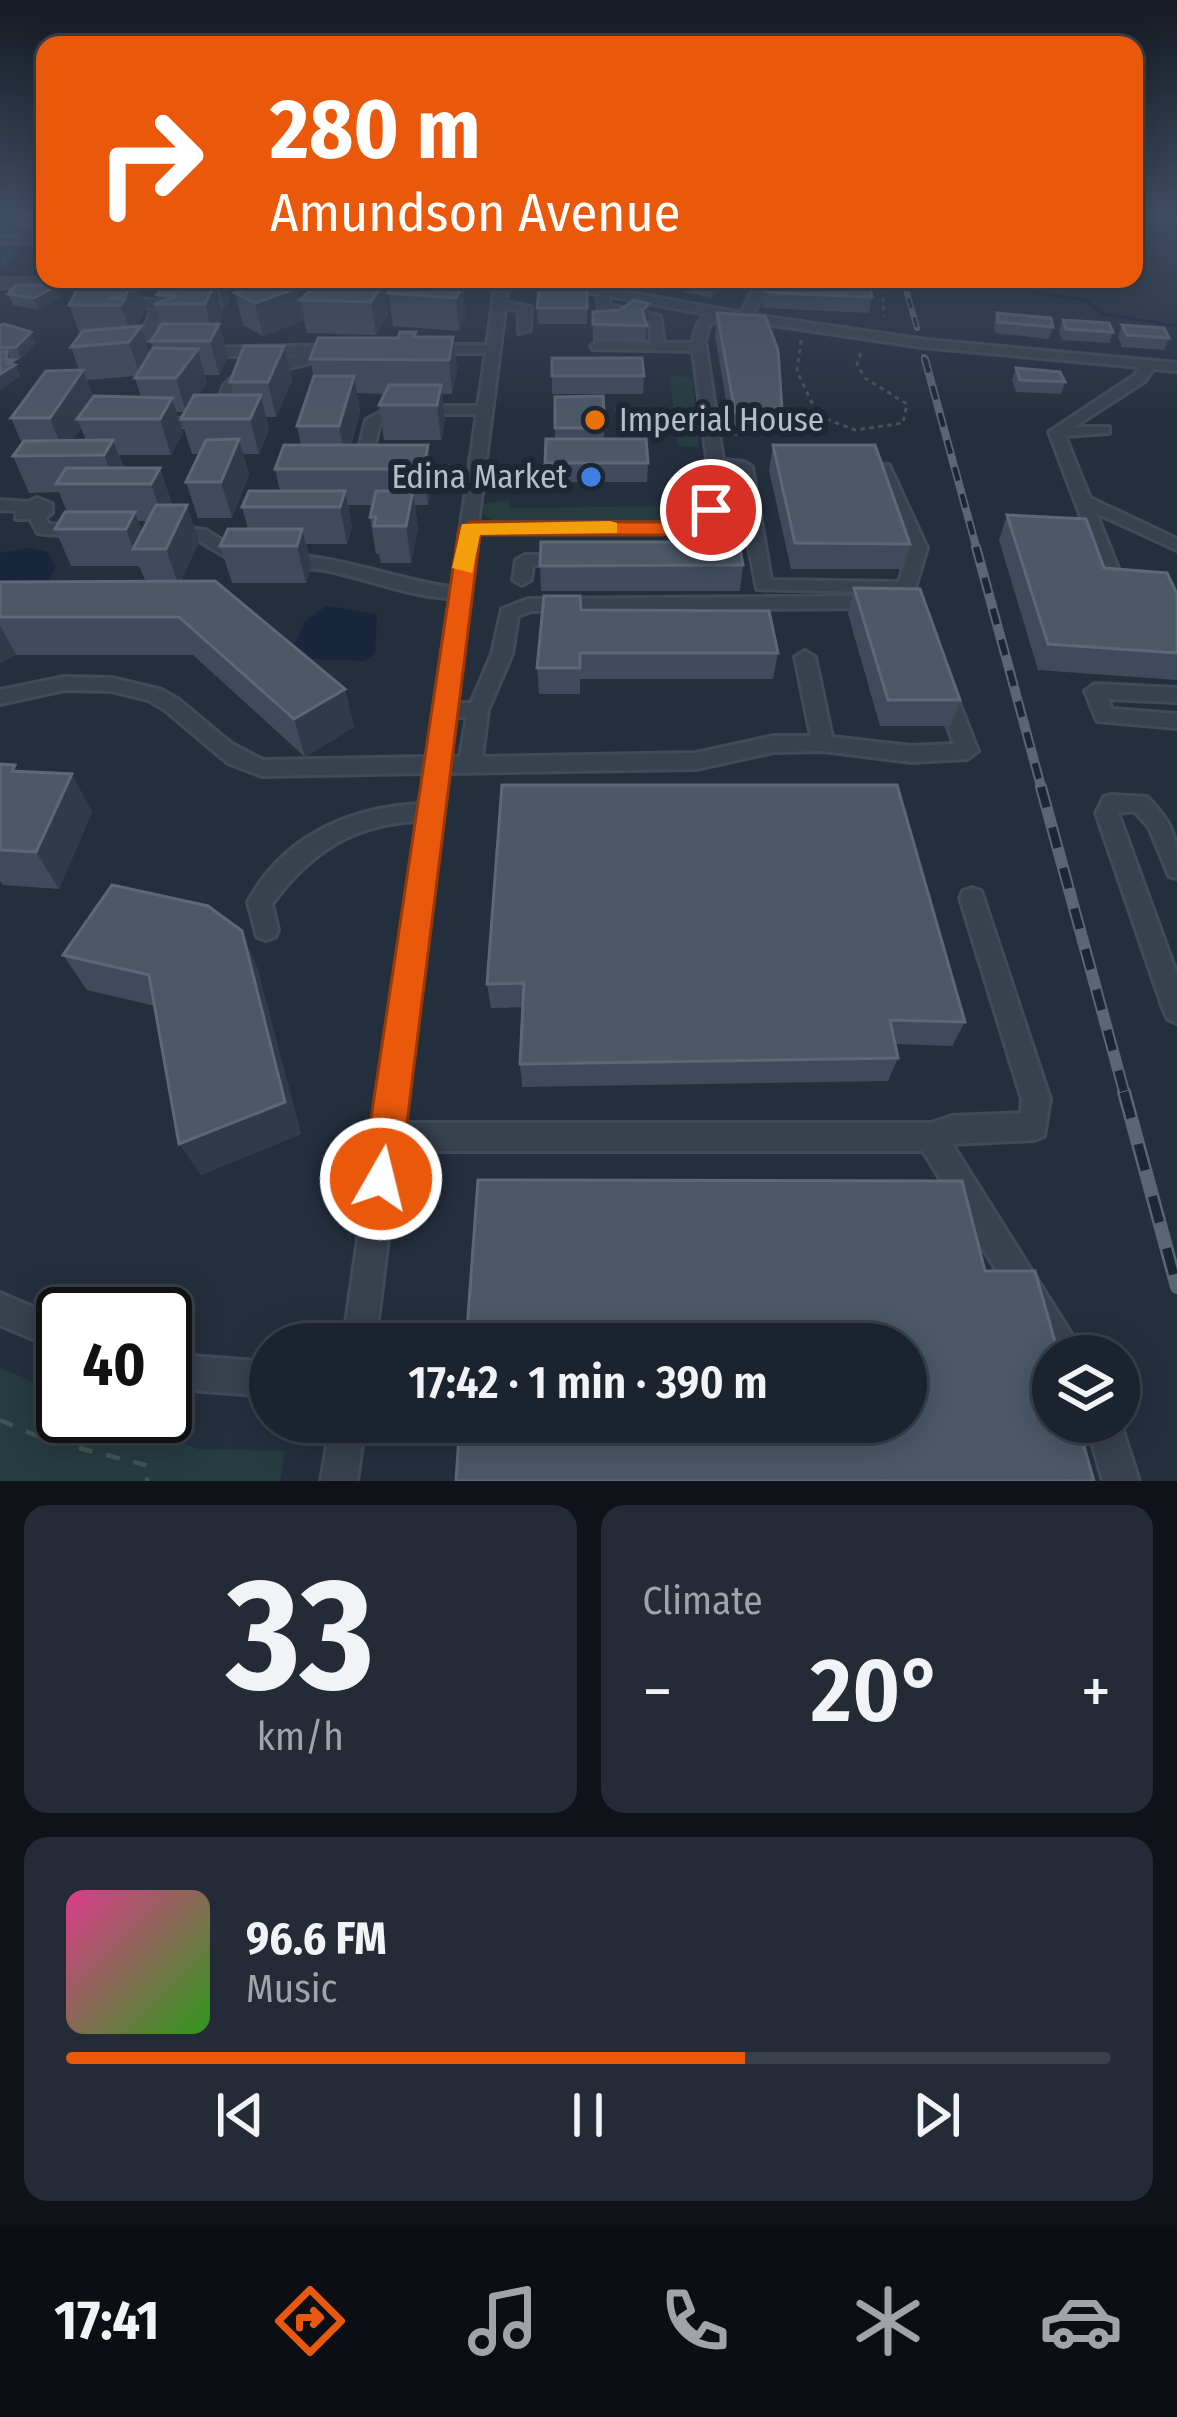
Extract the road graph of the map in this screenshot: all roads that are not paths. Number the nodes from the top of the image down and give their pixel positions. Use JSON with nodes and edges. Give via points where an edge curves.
{"nodes":[{"id":1,"x":0,"y":284,"type":"edge"},
{"id":2,"x":36,"y":284,"type":"edge"},
{"id":3,"x":96,"y":288,"type":"edge"},
{"id":4,"x":341,"y":288,"type":"edge"},
{"id":5,"x":435,"y":288,"type":"edge"},
{"id":6,"x":603,"y":290,"type":"junction"},
{"id":7,"x":816,"y":292,"type":"edge"},
{"id":8,"x":501,"y":293,"type":"edge"},
{"id":9,"x":403,"y":299,"type":"edge"},
{"id":10,"x":337,"y":300,"type":"edge"},
{"id":11,"x":446,"y":300,"type":"edge"},
{"id":12,"x":712,"y":315,"type":"junction"},
{"id":13,"x":745,"y":318,"type":"junction"},
{"id":14,"x":524,"y":330,"type":"dead end"},
{"id":15,"x":932,"y":344,"type":"junction"},
{"id":16,"x":598,"y":346,"type":"dead end"},
{"id":17,"x":658,"y":346,"type":"junction"},
{"id":18,"x":699,"y":347,"type":"junction"},
{"id":19,"x":361,"y":349,"type":"edge"},
{"id":20,"x":494,"y":350,"type":"junction"},
{"id":21,"x":172,"y":352,"type":"edge"},
{"id":22,"x":305,"y":352,"type":"junction"},
{"id":23,"x":422,"y":353,"type":"edge"},
{"id":24,"x":131,"y":355,"type":"edge"},
{"id":25,"x":269,"y":358,"type":"junction"},
{"id":26,"x":1144,"y":364,"type":"junction"},
{"id":27,"x":293,"y":366,"type":"junction"},
{"id":28,"x":1177,"y":367,"type":"edge"},
{"id":29,"x":307,"y":382,"type":"edge"},
{"id":30,"x":486,"y":410,"type":"junction"},
{"id":31,"x":130,"y":423,"type":"edge"},
{"id":32,"x":1104,"y":430,"type":"dead end"},
{"id":33,"x":1056,"y":432,"type":"junction"},
{"id":34,"x":716,"y":464,"type":"junction"},
{"id":35,"x":744,"y":467,"type":"junction"},
{"id":36,"x":767,"y":467,"type":"dead end"},
{"id":37,"x":837,"y":467,"type":"edge"},
{"id":38,"x":342,"y":470,"type":"edge"},
{"id":39,"x":362,"y":470,"type":"junction"},
{"id":40,"x":382,"y":470,"type":"edge"},
{"id":41,"x":1083,"y":501,"type":"junction"},
{"id":42,"x":0,"y":505,"type":"edge"},
{"id":43,"x":707,"y":513,"type":"junction"},
{"id":44,"x":470,"y":528,"type":"junction"},
{"id":45,"x":99,"y":531,"type":"edge"},
{"id":46,"x":142,"y":531,"type":"edge"},
{"id":47,"x":754,"y":534,"type":"junction"},
{"id":48,"x":1177,"y":545,"type":"edge"},
{"id":49,"x":591,"y":560,"type":"edge"},
{"id":50,"x":522,"y":580,"type":"dead end"},
{"id":51,"x":1115,"y":583,"type":"edge"},
{"id":52,"x":460,"y":593,"type":"junction"},
{"id":53,"x":909,"y":595,"type":"junction"},
{"id":54,"x":927,"y":644,"type":"edge"},
{"id":55,"x":805,"y":657,"type":"dead end"},
{"id":56,"x":935,"y":665,"type":"edge"},
{"id":57,"x":1177,"y":695,"type":"edge"},
{"id":58,"x":0,"y":697,"type":"edge"},
{"id":59,"x":445,"y":710,"type":"junction"},
{"id":60,"x":478,"y":710,"type":"junction"},
{"id":61,"x":1177,"y":721,"type":"edge"},
{"id":62,"x":823,"y":743,"type":"junction"},
{"id":63,"x":437,"y":764,"type":"junction"},
{"id":64,"x":470,"y":764,"type":"junction"},
{"id":65,"x":430,"y":812,"type":"junction"},
{"id":66,"x":1177,"y":869,"type":"edge"},
{"id":67,"x":972,"y":898,"type":"dead end"},
{"id":68,"x":266,"y":930,"type":"dead end"},
{"id":69,"x":1177,"y":1011,"type":"edge"},
{"id":70,"x":387,"y":1137,"type":"junction"},
{"id":71,"x":931,"y":1137,"type":"junction"},
{"id":72,"x":0,"y":1309,"type":"edge"},
{"id":73,"x":361,"y":1323,"type":"edge"},
{"id":74,"x":36,"y":1324,"type":"edge"},
{"id":75,"x":1055,"y":1335,"type":"edge"},
{"id":76,"x":192,"y":1373,"type":"edge"},
{"id":77,"x":249,"y":1377,"type":"edge"},
{"id":78,"x":344,"y":1443,"type":"edge"},
{"id":79,"x":1109,"y":1443,"type":"edge"},
{"id":80,"x":339,"y":1481,"type":"edge"},
{"id":81,"x":1121,"y":1481,"type":"edge"}],
"edges":[{"from":1,"to":2,"type":"street"},
{"from":3,"to":24,"type":"street","via":[[106,298],[156,301],[160,308],[150,346]]},
{"from":4,"to":10,"type":"street"},
{"from":5,"to":8,"type":"street"},
{"from":6,"to":8,"type":"street"},
{"from":6,"to":12,"type":"street"},
{"from":6,"to":17,"type":"street","via":[[603,307],[656,320]]},
{"from":7,"to":13,"type":"street","via":[[757,293]]},
{"from":8,"to":14,"type":"street","via":[[526,307]]},
{"from":8,"to":20,"type":"street"},
{"from":9,"to":11,"type":"street"},
{"from":12,"to":13,"type":"street"},
{"from":12,"to":15,"type":"street"},
{"from":12,"to":18,"type":"street"},
{"from":13,"to":15,"type":"street"},
{"from":15,"to":26,"type":"street"},
{"from":16,"to":17,"type":"street"},
{"from":17,"to":18,"type":"street"},
{"from":18,"to":34,"type":"street"},
{"from":19,"to":22,"type":"street"},
{"from":20,"to":23,"type":"street"},
{"from":20,"to":30,"type":"street"},
{"from":21,"to":25,"type":"street"},
{"from":22,"to":25,"type":"street"},
{"from":22,"to":27,"type":"street"},
{"from":25,"to":27,"type":"street"},
{"from":25,"to":31,"type":"street","via":[[231,385],[227,422]]},
{"from":26,"to":28,"type":"street"},
{"from":26,"to":33,"type":"street","via":[[1147,372]]},
{"from":27,"to":29,"type":"street"},
{"from":30,"to":39,"type":"street","via":[[392,410],[373,420]]},
{"from":30,"to":44,"type":"street"},
{"from":32,"to":33,"type":"street"},
{"from":33,"to":41,"type":"street"},
{"from":34,"to":35,"type":"street"},
{"from":34,"to":43,"type":"street","via":[[718,500]]},
{"from":35,"to":36,"type":"street"},
{"from":35,"to":47,"type":"street"},
{"from":37,"to":53,"type":"street","via":[[883,468],[918,548]]},
{"from":38,"to":39,"type":"street"},
{"from":39,"to":40,"type":"street"},
{"from":41,"to":48,"type":"street"},
{"from":41,"to":51,"type":"street"},
{"from":42,"to":45,"type":"street","via":[[31,512],[44,529]]},
{"from":43,"to":44,"type":"street","via":[[634,536]]},
{"from":43,"to":47,"type":"street"},
{"from":44,"to":52,"type":"street"},
{"from":46,"to":52,"type":"street","via":[[200,533],[236,558],[314,562],[410,591]]},
{"from":47,"to":53,"type":"street","via":[[748,559],[763,585]]},
{"from":49,"to":50,"type":"street","via":[[525,560]]},
{"from":52,"to":59,"type":"street"},
{"from":53,"to":54,"type":"street"},
{"from":53,"to":60,"type":"street","via":[[528,604],[509,613]]},
{"from":55,"to":62,"type":"street"},
{"from":56,"to":62,"type":"street","via":[[967,751],[911,754]]},
{"from":57,"to":61,"type":"street","via":[[1094,691],[1104,716]]},
{"from":58,"to":63,"type":"street","via":[[69,686],[137,689],[171,703],[228,755],[262,768]]},
{"from":59,"to":60,"type":"street"},
{"from":59,"to":63,"type":"street"},
{"from":60,"to":64,"type":"street"},
{"from":62,"to":64,"type":"street","via":[[696,761]]},
{"from":63,"to":64,"type":"street"},
{"from":63,"to":65,"type":"street"},
{"from":65,"to":68,"type":"street","via":[[378,813],[330,831],[285,866],[260,902]]},
{"from":65,"to":70,"type":"street"},
{"from":66,"to":69,"type":"street","via":[[1158,822],[1138,803],[1112,803],[1107,813]]},
{"from":67,"to":71,"type":"street","via":[[1038,1115],[1021,1130]]},
{"from":70,"to":71,"type":"street"},
{"from":70,"to":73,"type":"street"},
{"from":71,"to":75,"type":"street"},
{"from":72,"to":74,"type":"street"},
{"from":76,"to":77,"type":"street"},
{"from":78,"to":80,"type":"street"},
{"from":79,"to":81,"type":"street"}]}
